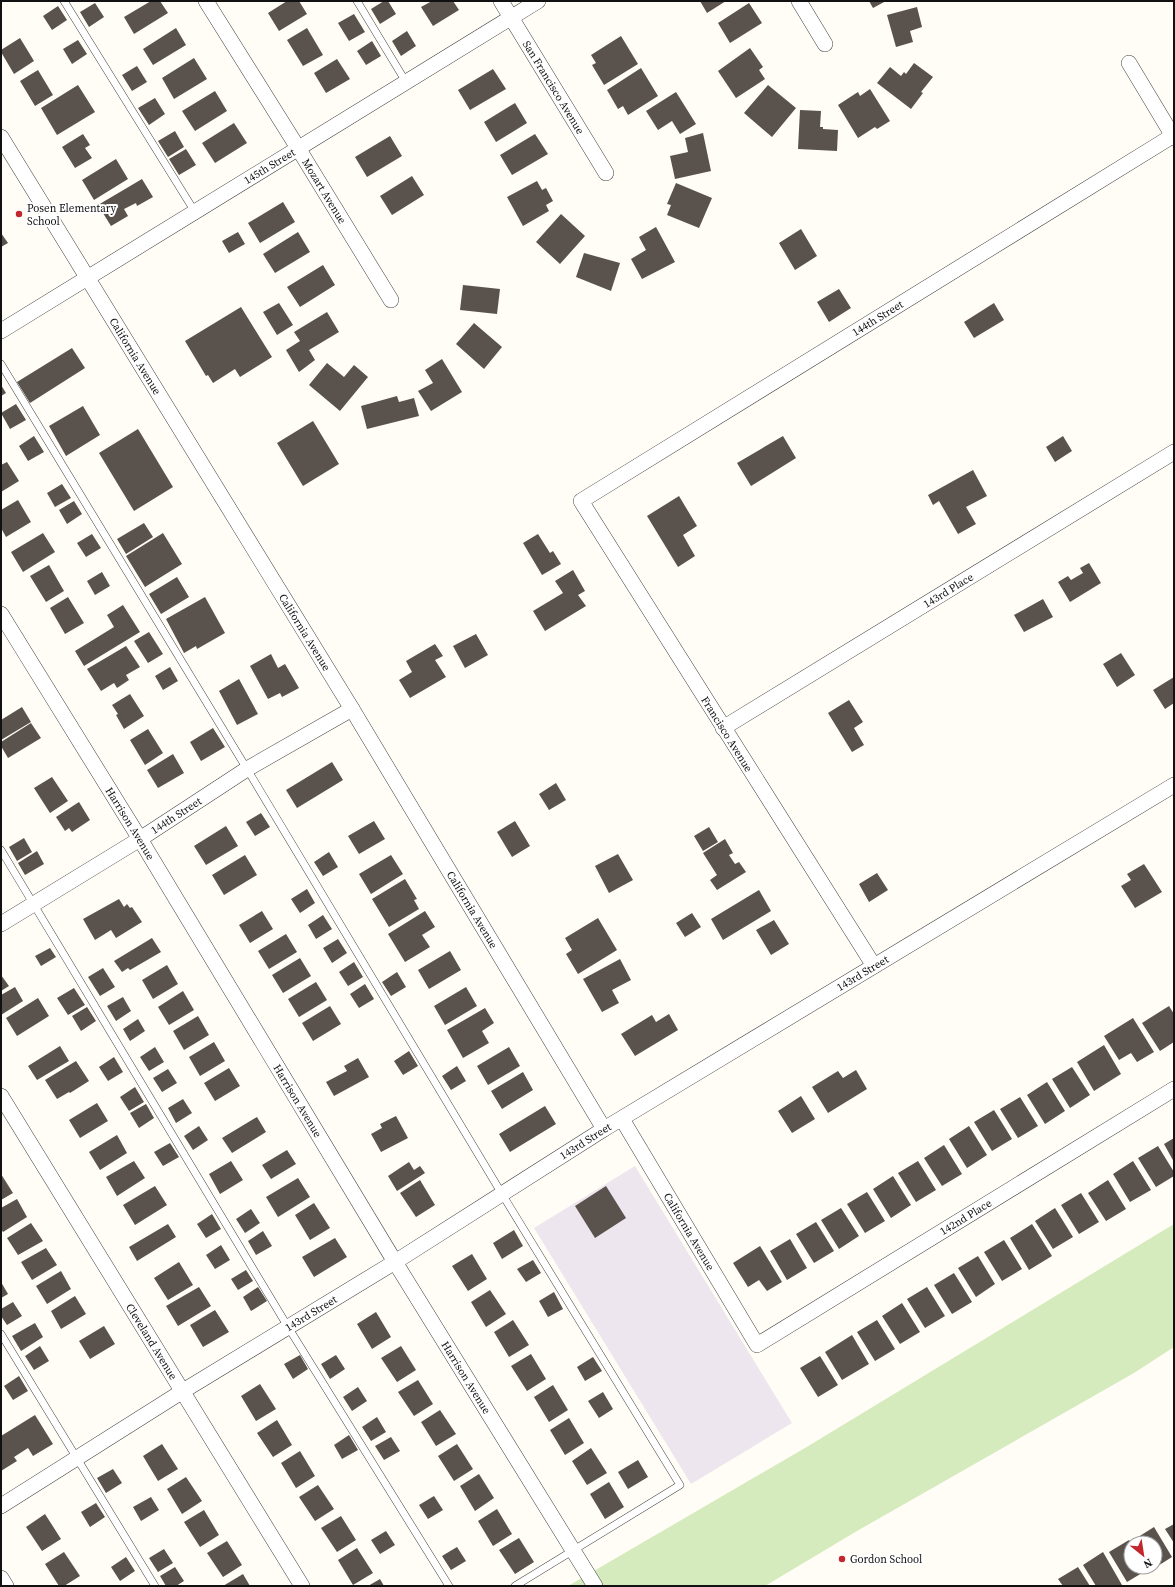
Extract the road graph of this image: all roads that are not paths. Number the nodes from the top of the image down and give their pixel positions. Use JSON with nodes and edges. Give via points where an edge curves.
{"nodes":[{"id":1,"x":64,"y":1,"type":"edge"},
{"id":2,"x":206,"y":1,"type":"edge"},
{"id":3,"x":357,"y":1,"type":"edge"},
{"id":4,"x":501,"y":1,"type":"edge"},
{"id":5,"x":538,"y":1,"type":"edge"},
{"id":6,"x":799,"y":1,"type":"edge"},
{"id":7,"x":511,"y":17,"type":"junction"},
{"id":8,"x":825,"y":44,"type":"dead end"},
{"id":9,"x":1128,"y":63,"type":"dead end"},
{"id":10,"x":406,"y":82,"type":"junction"},
{"id":11,"x":1174,"y":136,"type":"edge"},
{"id":12,"x":1,"y":137,"type":"edge"},
{"id":13,"x":298,"y":148,"type":"junction"},
{"id":14,"x":606,"y":173,"type":"dead end"},
{"id":15,"x":195,"y":212,"type":"junction"},
{"id":16,"x":88,"y":278,"type":"junction"},
{"id":17,"x":391,"y":300,"type":"dead end"},
{"id":18,"x":1,"y":331,"type":"edge"},
{"id":19,"x":1,"y":364,"type":"edge"},
{"id":20,"x":1174,"y":452,"type":"edge"},
{"id":21,"x":582,"y":501,"type":"joint"},
{"id":22,"x":1,"y":614,"type":"edge"},
{"id":23,"x":352,"y":709,"type":"junction"},
{"id":24,"x":723,"y":728,"type":"junction"},
{"id":25,"x":247,"y":769,"type":"junction"},
{"id":26,"x":1174,"y":785,"type":"edge"},
{"id":27,"x":140,"y":839,"type":"junction"},
{"id":28,"x":1,"y":850,"type":"edge"},
{"id":29,"x":34,"y":904,"type":"junction"},
{"id":30,"x":1,"y":924,"type":"edge"},
{"id":31,"x":874,"y":966,"type":"junction"},
{"id":32,"x":1174,"y":1088,"type":"edge"},
{"id":33,"x":1,"y":1096,"type":"edge"},
{"id":34,"x":622,"y":1118,"type":"junction"},
{"id":35,"x":604,"y":1130,"type":"junction"},
{"id":36,"x":502,"y":1194,"type":"junction"},
{"id":37,"x":395,"y":1262,"type":"junction"},
{"id":38,"x":288,"y":1327,"type":"junction"},
{"id":39,"x":1,"y":1334,"type":"edge"},
{"id":40,"x":758,"y":1345,"type":"joint"},
{"id":41,"x":183,"y":1391,"type":"junction"},
{"id":42,"x":76,"y":1458,"type":"junction"},
{"id":43,"x":1,"y":1506,"type":"edge"},
{"id":44,"x":574,"y":1551,"type":"junction"},
{"id":45,"x":1,"y":1578,"type":"edge"},
{"id":46,"x":6,"y":1586,"type":"edge"},
{"id":47,"x":155,"y":1586,"type":"edge"},
{"id":48,"x":302,"y":1586,"type":"edge"},
{"id":49,"x":449,"y":1586,"type":"edge"},
{"id":50,"x":515,"y":1586,"type":"edge"},
{"id":51,"x":595,"y":1586,"type":"edge"}],
"edges":[{"from":1,"to":15,"type":"lane"},
{"from":2,"to":13,"type":"street","name":"Mozart Avenue"},
{"from":3,"to":10,"type":"lane"},
{"from":4,"to":7,"type":"street","name":"San Francisco Avenue"},
{"from":5,"to":7,"type":"street","name":"145th Street"},
{"from":6,"to":8,"type":"street"},
{"from":7,"to":10,"type":"street","name":"145th Street"},
{"from":7,"to":14,"type":"street","name":"San Francisco Avenue"},
{"from":9,"to":11,"type":"street"},
{"from":10,"to":13,"type":"street","name":"145th Street"},
{"from":11,"to":21,"type":"street","name":"144th Street"},
{"from":12,"to":16,"type":"street","name":"California Avenue"},
{"from":13,"to":15,"type":"street","name":"145th Street"},
{"from":13,"to":17,"type":"street","name":"Mozart Avenue"},
{"from":15,"to":16,"type":"street","name":"145th Street"},
{"from":16,"to":18,"type":"street","name":"145th Street"},
{"from":16,"to":23,"type":"street","name":"California Avenue"},
{"from":19,"to":25,"type":"lane"},
{"from":20,"to":24,"type":"street","name":"143rd Place"},
{"from":21,"to":24,"type":"street","name":"Francisco Avenue"},
{"from":22,"to":27,"type":"street","name":"Harrison Avenue"},
{"from":23,"to":25,"type":"street","name":"144th Street"},
{"from":23,"to":35,"type":"street","name":"California Avenue"},
{"from":24,"to":31,"type":"street","name":"Francisco Avenue"},
{"from":25,"to":27,"type":"street","name":"144th Street"},
{"from":25,"to":36,"type":"lane"},
{"from":26,"to":31,"type":"street","name":"143rd Street"},
{"from":27,"to":29,"type":"street","name":"144th Street"},
{"from":27,"to":37,"type":"street","name":"Harrison Avenue"},
{"from":28,"to":29,"type":"lane"},
{"from":29,"to":30,"type":"street","name":"144th Street"},
{"from":29,"to":38,"type":"lane"},
{"from":31,"to":34,"type":"street","name":"143rd Street"},
{"from":32,"to":40,"type":"street","name":"142nd Place"},
{"from":33,"to":41,"type":"street","name":"Cleveland Avenue"},
{"from":34,"to":35,"type":"street","name":"143rd Street"},
{"from":34,"to":40,"type":"street","name":"California Avenue"},
{"from":35,"to":36,"type":"street","name":"143rd Street"},
{"from":36,"to":37,"type":"street","name":"143rd Street"},
{"from":36,"to":44,"type":"lane","via":[[680,1486]]},
{"from":37,"to":38,"type":"street","name":"143rd Street"},
{"from":37,"to":44,"type":"street","name":"Harrison Avenue"},
{"from":38,"to":41,"type":"street","name":"143rd Street"},
{"from":38,"to":49,"type":"lane"},
{"from":39,"to":42,"type":"lane"},
{"from":41,"to":42,"type":"street","name":"143rd Street"},
{"from":41,"to":48,"type":"street","name":"Cleveland Avenue"},
{"from":42,"to":43,"type":"street","name":"143rd Street"},
{"from":42,"to":47,"type":"lane"},
{"from":44,"to":50,"type":"lane"},
{"from":44,"to":51,"type":"street","name":"Harrison Avenue"},
{"from":45,"to":46,"type":"street"}]}
